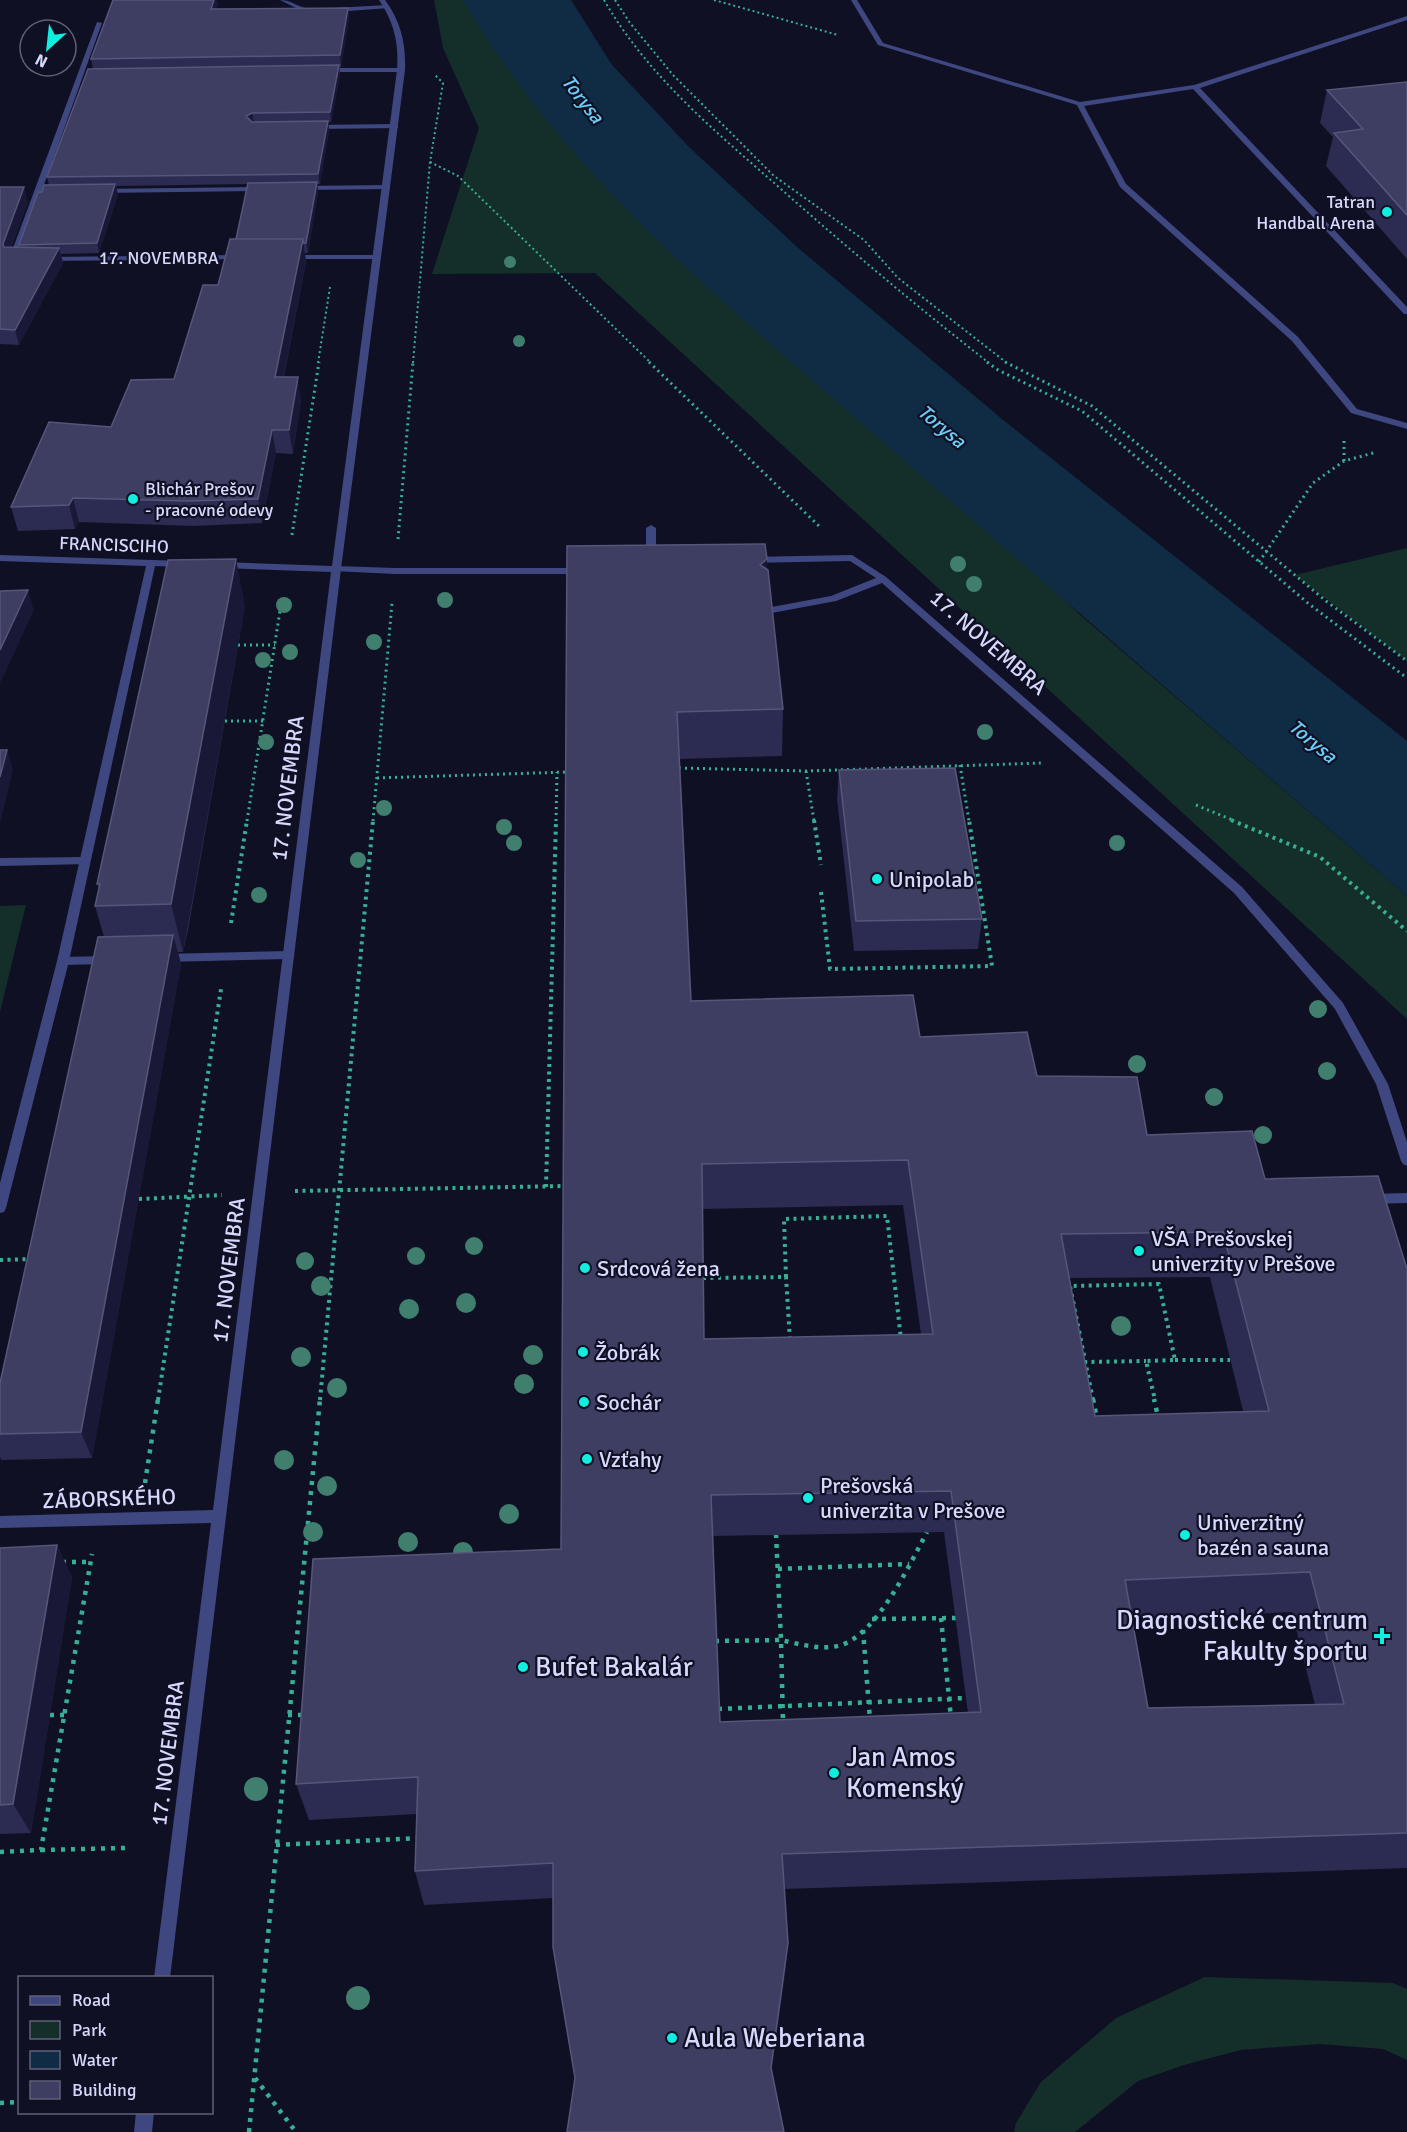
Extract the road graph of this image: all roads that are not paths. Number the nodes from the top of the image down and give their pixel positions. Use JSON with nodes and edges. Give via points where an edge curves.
{"nodes":[{"id":1,"x":283,"y":0,"type":"edge"},
{"id":2,"x":854,"y":0,"type":"edge"},
{"id":3,"x":384,"y":3,"type":"edge"},
{"id":4,"x":1407,"y":18,"type":"edge"},
{"id":5,"x":99,"y":23,"type":"dead end"},
{"id":6,"x":314,"y":70,"type":"edge"},
{"id":7,"x":401,"y":70,"type":"junction"},
{"id":8,"x":81,"y":74,"type":"junction"},
{"id":9,"x":92,"y":74,"type":"edge"},
{"id":10,"x":1195,"y":87,"type":"junction"},
{"id":11,"x":1080,"y":104,"type":"junction"},
{"id":12,"x":395,"y":126,"type":"junction"},
{"id":13,"x":304,"y":127,"type":"edge"},
{"id":14,"x":387,"y":187,"type":"junction"},
{"id":15,"x":274,"y":188,"type":"edge"},
{"id":16,"x":286,"y":188,"type":"edge"},
{"id":17,"x":37,"y":191,"type":"junction"},
{"id":18,"x":49,"y":191,"type":"edge"},
{"id":19,"x":85,"y":191,"type":"edge"},
{"id":20,"x":256,"y":257,"type":"edge"},
{"id":21,"x":279,"y":257,"type":"edge"},
{"id":22,"x":377,"y":257,"type":"junction"},
{"id":23,"x":24,"y":259,"type":"edge"},
{"id":24,"x":36,"y":259,"type":"edge"},
{"id":25,"x":1407,"y":312,"type":"edge"},
{"id":26,"x":1407,"y":426,"type":"edge"},
{"id":27,"x":651,"y":528,"type":"dead end"},
{"id":28,"x":0,"y":558,"type":"edge"},
{"id":29,"x":734,"y":560,"type":"edge"},
{"id":30,"x":663,"y":561,"type":"edge"},
{"id":31,"x":151,"y":563,"type":"junction"},
{"id":32,"x":196,"y":564,"type":"edge"},
{"id":33,"x":207,"y":565,"type":"edge"},
{"id":34,"x":336,"y":569,"type":"junction"},
{"id":35,"x":599,"y":569,"type":"edge"},
{"id":36,"x":883,"y":579,"type":"junction"},
{"id":37,"x":766,"y":611,"type":"edge"},
{"id":38,"x":85,"y":861,"type":"junction"},
{"id":39,"x":0,"y":862,"type":"edge"},
{"id":40,"x":289,"y":955,"type":"junction"},
{"id":41,"x":156,"y":958,"type":"edge"},
{"id":42,"x":121,"y":959,"type":"edge"},
{"id":43,"x":63,"y":961,"type":"junction"},
{"id":44,"x":1407,"y":1161,"type":"edge"},
{"id":45,"x":1407,"y":1198,"type":"edge"},
{"id":46,"x":1360,"y":1199,"type":"edge"},
{"id":47,"x":0,"y":1205,"type":"edge"},
{"id":48,"x":220,"y":1516,"type":"junction"},
{"id":49,"x":0,"y":1522,"type":"edge"},
{"id":50,"x":162,"y":1976,"type":"edge"},
{"id":51,"x":145,"y":2114,"type":"edge"},
{"id":52,"x":143,"y":2132,"type":"edge"}],
"edges":[{"from":1,"to":3,"type":"street","via":[[306,11]]},
{"from":2,"to":11,"type":"street","via":[[880,44]]},
{"from":3,"to":7,"type":"street","name":"17. NOVEMBRA","via":[[401,36]]},
{"from":4,"to":10,"type":"street"},
{"from":5,"to":8,"type":"street"},
{"from":6,"to":7,"type":"street"},
{"from":7,"to":12,"type":"street","name":"17. NOVEMBRA"},
{"from":8,"to":9,"type":"street"},
{"from":8,"to":17,"type":"street"},
{"from":10,"to":11,"type":"street"},
{"from":10,"to":25,"type":"street"},
{"from":11,"to":26,"type":"street","via":[[1123,185],[1295,339],[1354,411]]},
{"from":12,"to":13,"type":"street"},
{"from":12,"to":14,"type":"street","name":"17. NOVEMBRA"},
{"from":14,"to":16,"type":"street"},
{"from":14,"to":22,"type":"street","name":"17. NOVEMBRA"},
{"from":15,"to":19,"type":"street"},
{"from":17,"to":18,"type":"street"},
{"from":17,"to":23,"type":"street","via":[[13,259]]},
{"from":20,"to":24,"type":"street","name":"17. NOVEMBRA"},
{"from":21,"to":22,"type":"street"},
{"from":22,"to":34,"type":"street","name":"17. NOVEMBRA"},
{"from":27,"to":30,"type":"street","via":[[646,562]]},
{"from":28,"to":31,"type":"street","name":"FRANCISCIHO"},
{"from":29,"to":36,"type":"street","name":"17. NOVEMBRA","via":[[852,558]]},
{"from":31,"to":32,"type":"street","name":"FRANCISCIHO"},
{"from":31,"to":38,"type":"street"},
{"from":33,"to":34,"type":"street"},
{"from":34,"to":35,"type":"street"},
{"from":34,"to":40,"type":"street","name":"17. NOVEMBRA"},
{"from":36,"to":37,"type":"street","via":[[833,600]]},
{"from":36,"to":44,"type":"street","name":"17. NOVEMBRA","via":[[1238,890],[1339,1006],[1382,1084]]},
{"from":38,"to":39,"type":"street"},
{"from":38,"to":43,"type":"street"},
{"from":40,"to":41,"type":"street"},
{"from":40,"to":48,"type":"street","name":"17. NOVEMBRA"},
{"from":42,"to":43,"type":"street"},
{"from":43,"to":47,"type":"street"},
{"from":45,"to":46,"type":"street"},
{"from":48,"to":49,"type":"street","name":"ZÁBORSKÉHO"},
{"from":48,"to":50,"type":"street","name":"17. NOVEMBRA"},
{"from":51,"to":52,"type":"street"}]}
